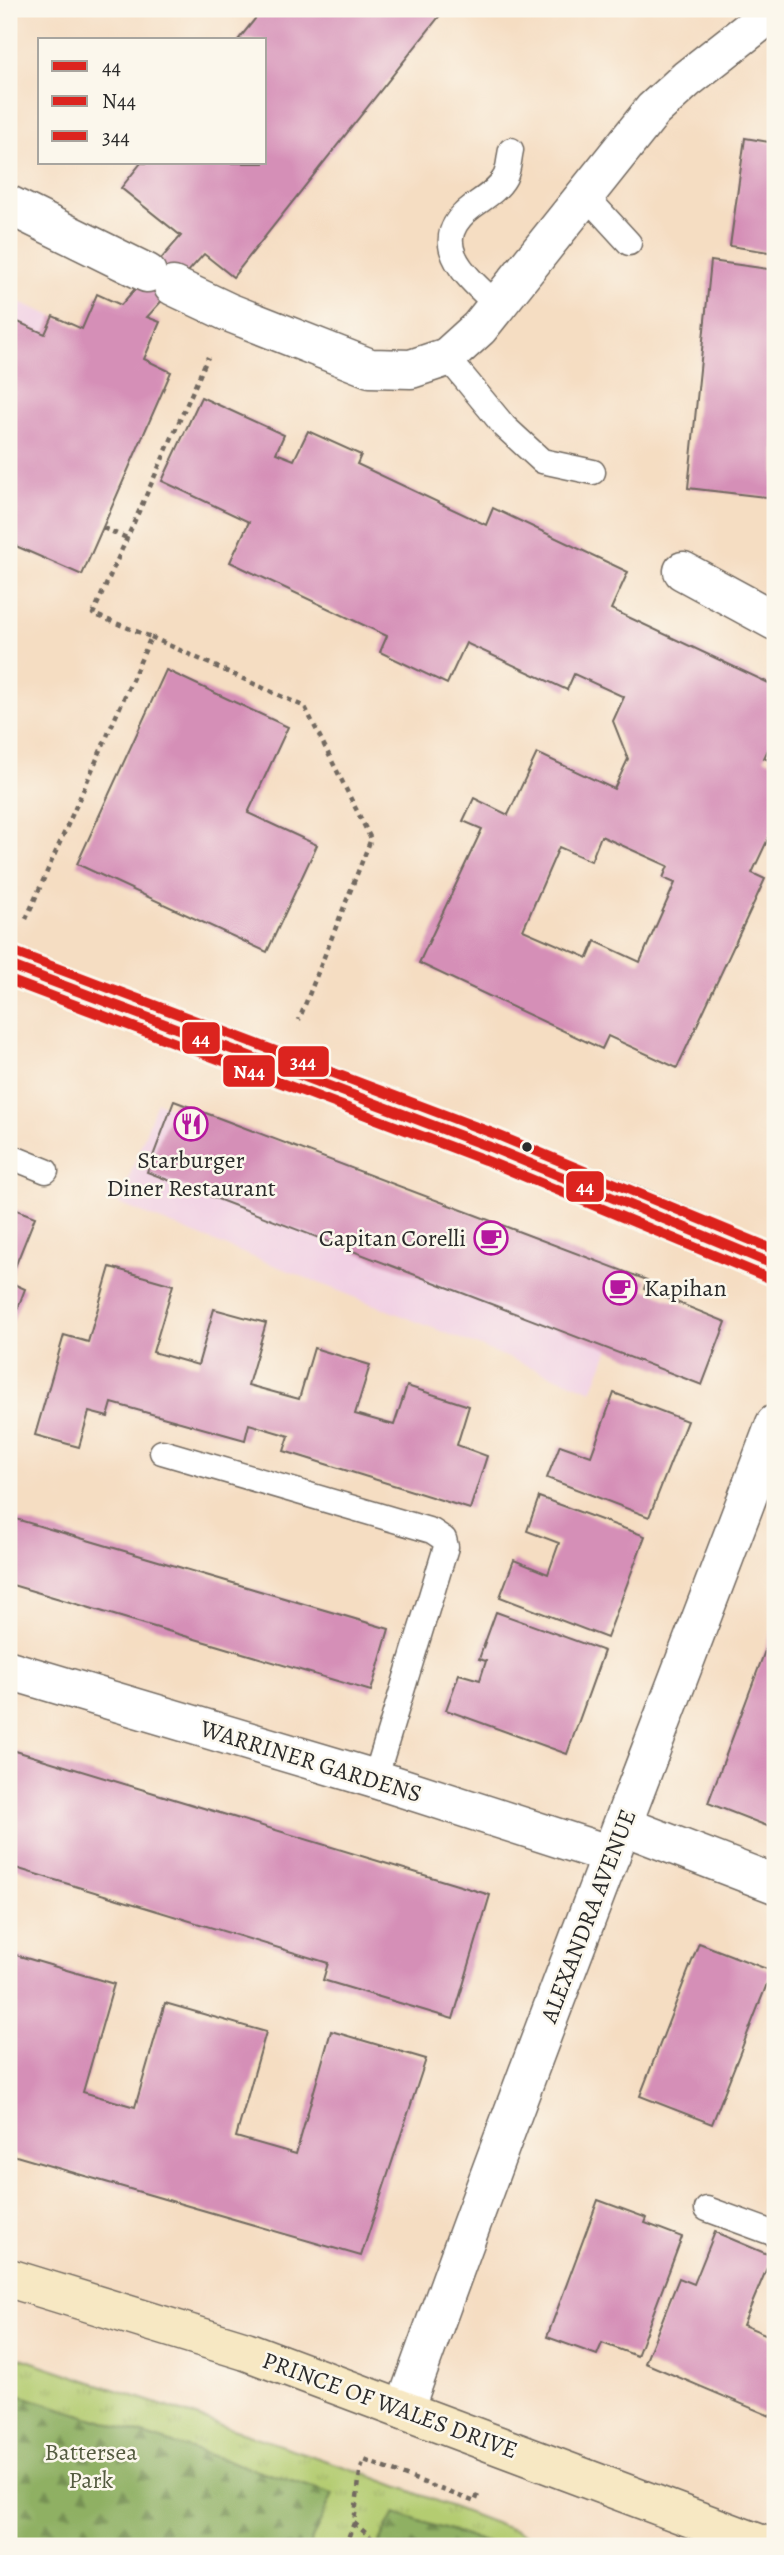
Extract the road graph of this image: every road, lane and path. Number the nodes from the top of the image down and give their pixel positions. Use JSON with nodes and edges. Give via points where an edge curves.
{"nodes":[{"id":1,"x":775,"y":10,"type":"edge"},
{"id":2,"x":511,"y":150,"type":"dead end"},
{"id":3,"x":585,"y":195,"type":"junction"},
{"id":4,"x":9,"y":205,"type":"edge"},
{"id":5,"x":629,"y":243,"type":"dead end"},
{"id":6,"x":497,"y":305,"type":"junction"},
{"id":7,"x":228,"y":312,"type":"junction"},
{"id":8,"x":447,"y":357,"type":"junction"},
{"id":9,"x":593,"y":472,"type":"dead end"},
{"id":10,"x":103,"y":527,"type":"dead end"},
{"id":11,"x":127,"y":538,"type":"junction"},
{"id":12,"x":682,"y":570,"type":"dead end"},
{"id":13,"x":775,"y":621,"type":"edge"},
{"id":14,"x":151,"y":637,"type":"junction"},
{"id":15,"x":25,"y":921,"type":"dead end"},
{"id":16,"x":9,"y":965,"type":"edge"},
{"id":17,"x":280,"y":1066,"type":"junction"},
{"id":18,"x":9,"y":1156,"type":"edge"},
{"id":19,"x":46,"y":1171,"type":"dead end"},
{"id":20,"x":775,"y":1265,"type":"edge"},
{"id":21,"x":775,"y":1424,"type":"edge"},
{"id":22,"x":162,"y":1452,"type":"dead end"},
{"id":23,"x":9,"y":1670,"type":"edge"},
{"id":24,"x":374,"y":1779,"type":"junction"},
{"id":25,"x":617,"y":1840,"type":"junction"},
{"id":26,"x":775,"y":1884,"type":"edge"},
{"id":27,"x":707,"y":2209,"type":"dead end"},
{"id":28,"x":775,"y":2234,"type":"edge"},
{"id":29,"x":9,"y":2278,"type":"edge"},
{"id":30,"x":404,"y":2410,"type":"junction"},
{"id":31,"x":479,"y":2491,"type":"dead end"},
{"id":32,"x":354,"y":2523,"type":"junction"},
{"id":33,"x":345,"y":2546,"type":"edge"},
{"id":34,"x":381,"y":2546,"type":"edge"},
{"id":35,"x":766,"y":2546,"type":"edge"}],
"edges":[{"from":1,"to":3,"type":"street","via":[[653,110]]},
{"from":2,"to":6,"type":"lane","via":[[505,177],[455,225],[450,242],[454,261]]},
{"from":3,"to":5,"type":"lane"},
{"from":3,"to":6,"type":"street"},
{"from":4,"to":7,"type":"street"},
{"from":6,"to":8,"type":"street"},
{"from":7,"to":8,"type":"street","via":[[370,368],[411,369]]},
{"from":7,"to":11,"type":"path"},
{"from":8,"to":9,"type":"lane","via":[[504,426],[542,461]]},
{"from":10,"to":11,"type":"path"},
{"from":11,"to":14,"type":"path","via":[[93,614]]},
{"from":12,"to":13,"type":"street"},
{"from":14,"to":15,"type":"path"},
{"from":14,"to":17,"type":"path","via":[[304,708],[371,839]]},
{"from":16,"to":17,"type":"highway"},
{"from":17,"to":20,"type":"highway","via":[[634,1203]]},
{"from":18,"to":19,"type":"lane"},
{"from":21,"to":25,"type":"street","name":"ALEXANDRA AVENUE"},
{"from":22,"to":24,"type":"lane","via":[[432,1531],[444,1539],[446,1547]]},
{"from":23,"to":24,"type":"street","name":"WARRINER GARDENS"},
{"from":24,"to":25,"type":"street","name":"WARRINER GARDENS"},
{"from":25,"to":26,"type":"street","name":"WARRINER GARDENS"},
{"from":25,"to":30,"type":"street","name":"ALEXANDRA AVENUE","via":[[506,2127]]},
{"from":27,"to":28,"type":"lane"},
{"from":29,"to":30,"type":"street","name":"PRINCE OF WALES DRIVE","via":[[246,2351]]},
{"from":30,"to":35,"type":"street","name":"PRINCE OF WALES DRIVE"},
{"from":31,"to":32,"type":"path","via":[[475,2502],[364,2460]]},
{"from":32,"to":33,"type":"path"},
{"from":32,"to":34,"type":"path"}]}
